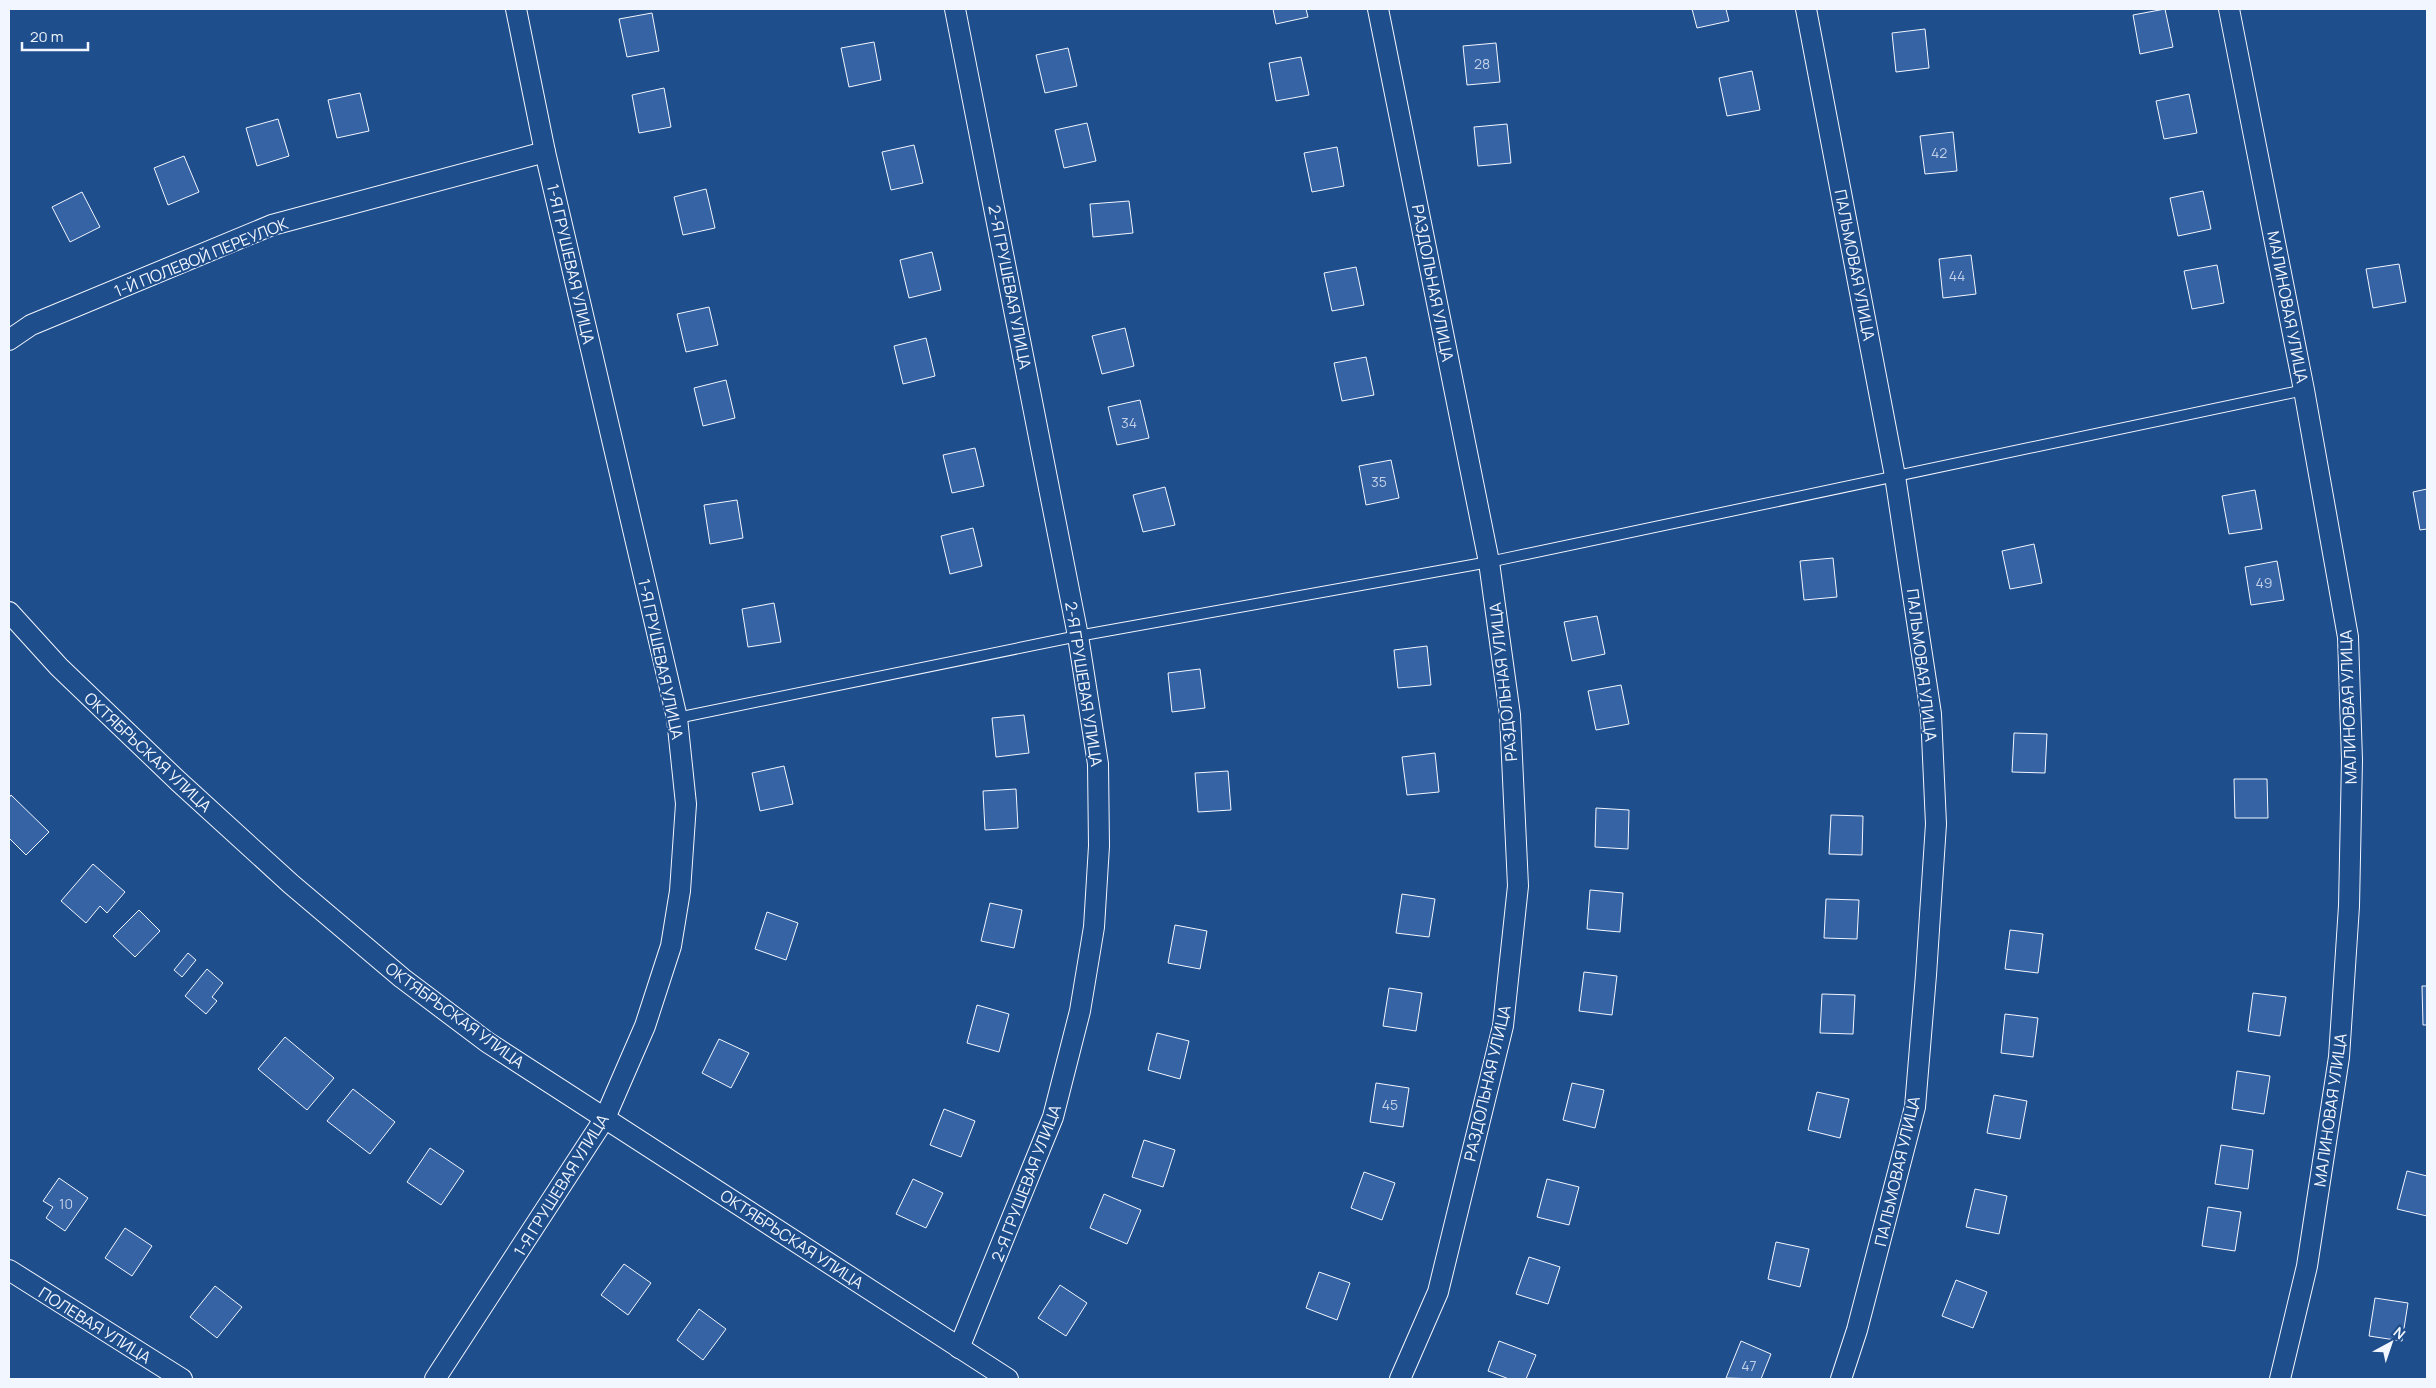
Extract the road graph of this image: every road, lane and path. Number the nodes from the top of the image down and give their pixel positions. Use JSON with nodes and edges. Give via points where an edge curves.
{"nodes":[{"id":1,"x":516,"y":9,"type":"edge"},
{"id":2,"x":955,"y":9,"type":"edge"},
{"id":3,"x":1378,"y":9,"type":"edge"},
{"id":4,"x":1806,"y":9,"type":"edge"},
{"id":5,"x":2229,"y":9,"type":"edge"},
{"id":6,"x":545,"y":152,"type":"junction"},
{"id":7,"x":9,"y":340,"type":"edge"},
{"id":8,"x":2304,"y":390,"type":"junction"},
{"id":9,"x":1895,"y":476,"type":"junction"},
{"id":10,"x":1489,"y":562,"type":"junction"},
{"id":11,"x":9,"y":612,"type":"edge"},
{"id":12,"x":1078,"y":636,"type":"junction"},
{"id":13,"x":677,"y":718,"type":"junction"},
{"id":14,"x":605,"y":1118,"type":"junction"},
{"id":15,"x":9,"y":1270,"type":"edge"},
{"id":16,"x":959,"y":1348,"type":"junction"},
{"id":17,"x":182,"y":1379,"type":"edge"},
{"id":18,"x":435,"y":1379,"type":"edge"},
{"id":19,"x":1008,"y":1379,"type":"edge"},
{"id":20,"x":1400,"y":1379,"type":"edge"},
{"id":21,"x":1841,"y":1379,"type":"edge"},
{"id":22,"x":2280,"y":1379,"type":"edge"}],
"edges":[{"from":1,"to":6,"type":"street","name":"1-Я ГРУШЕВАЯ УЛИЦА"},
{"from":2,"to":12,"type":"street","name":"2-Я ГРУШЕВАЯ УЛИЦА"},
{"from":3,"to":10,"type":"street","name":"РАЗДОЛЬНАЯ УЛИЦА"},
{"from":4,"to":9,"type":"street","name":"ПАЛЬМОВАЯ УЛИЦА"},
{"from":5,"to":8,"type":"street","name":"МАЛИНОВАЯ УЛИЦА"},
{"from":6,"to":7,"type":"street","name":"1-Й ПОЛЕВОЙ ПЕРЕУЛОК","via":[[272,225],[31,326]]},
{"from":6,"to":13,"type":"street","name":"1-Я ГРУШЕВАЯ УЛИЦА"},
{"from":8,"to":9,"type":"lane"},
{"from":8,"to":22,"type":"street","name":"МАЛИНОВАЯ УЛИЦА","via":[[2348,636],[2352,760],[2350,896],[2339,1057],[2307,1266]]},
{"from":9,"to":10,"type":"lane"},
{"from":9,"to":21,"type":"street","name":"ПАЛЬМОВАЯ УЛИЦА","via":[[1931,714],[1936,824],[1914,1107],[1857,1330]]},
{"from":10,"to":12,"type":"lane"},
{"from":10,"to":20,"type":"street","name":"РАЗДОЛЬНАЯ УЛИЦА","via":[[1510,716],[1517,896],[1503,1026],[1438,1292]]},
{"from":11,"to":14,"type":"street","name":"ОКТЯБРЬСКАЯ УЛИЦА","via":[[59,667],[178,782],[343,928],[402,978],[487,1042]]},
{"from":12,"to":13,"type":"lane"},
{"from":12,"to":16,"type":"street","name":"2-Я ГРУШЕВАЯ УЛИЦА","via":[[1098,764],[1099,846],[1094,927],[1082,1002],[1054,1117]]},
{"from":13,"to":14,"type":"street","name":"1-Я ГРУШЕВАЯ УЛИЦА","via":[[686,804],[680,890],[671,946],[644,1026]]},
{"from":14,"to":16,"type":"street","name":"ОКТЯБРЬСКАЯ УЛИЦА"},
{"from":14,"to":18,"type":"street","name":"1-Я ГРУШЕВАЯ УЛИЦА"},
{"from":15,"to":17,"type":"street","name":"ПОЛЕВАЯ УЛИЦА"},
{"from":16,"to":19,"type":"street","name":"ОКТЯБРЬСКАЯ УЛИЦА"}]}
